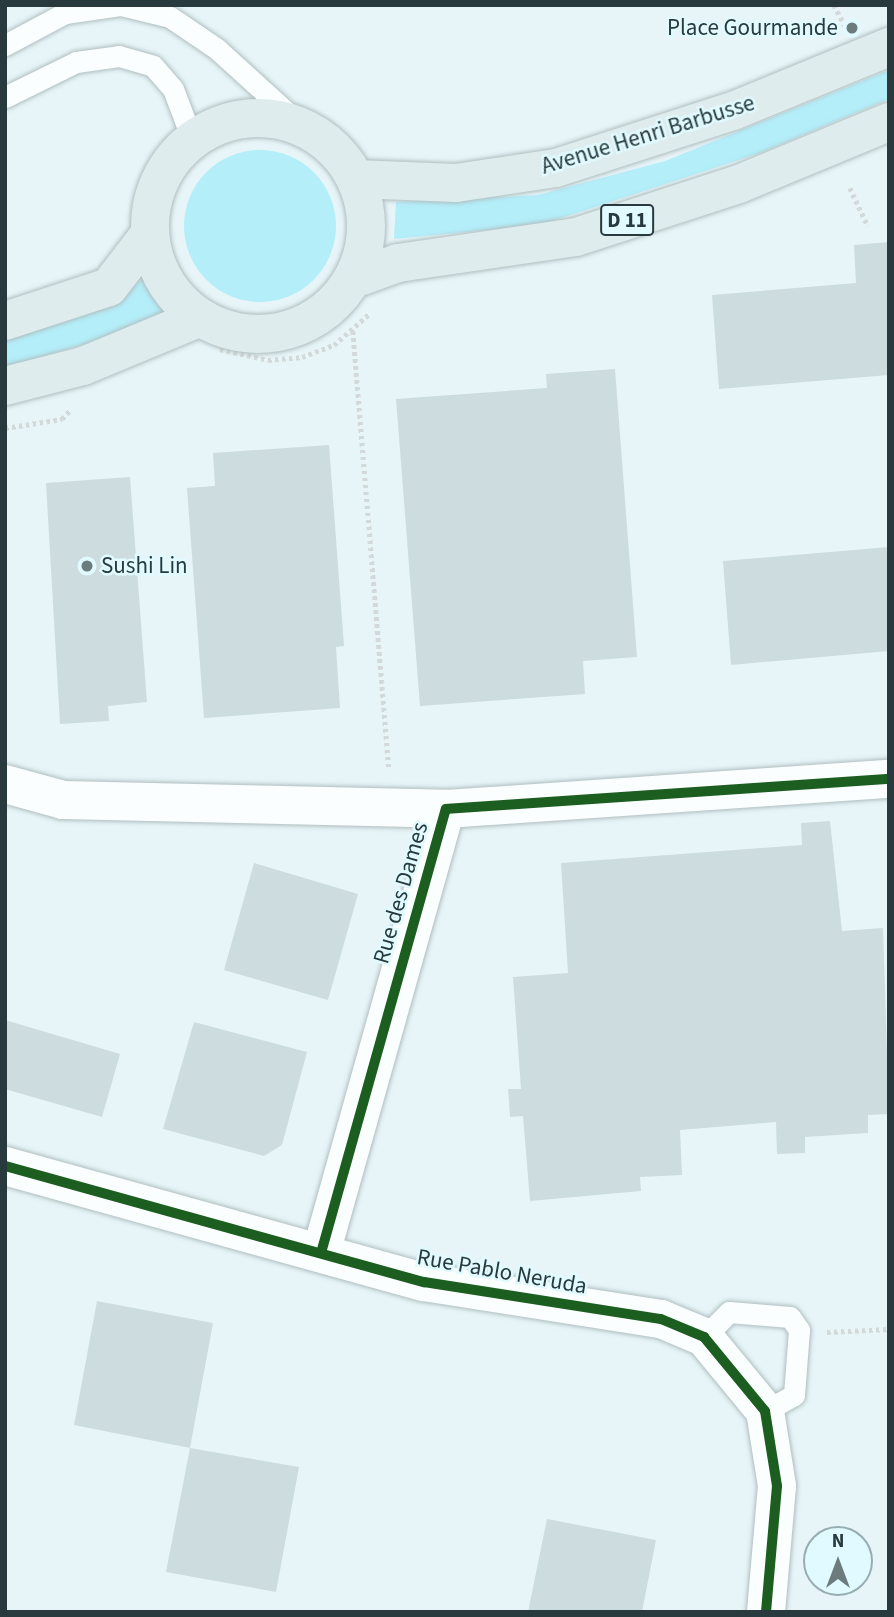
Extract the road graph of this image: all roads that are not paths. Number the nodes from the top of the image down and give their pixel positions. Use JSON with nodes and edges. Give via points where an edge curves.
{"nodes":[{"id":1,"x":5,"y":45,"type":"edge"},
{"id":2,"x":889,"y":47,"type":"edge"},
{"id":3,"x":5,"y":97,"type":"edge"},
{"id":4,"x":889,"y":122,"type":"edge"},
{"id":5,"x":303,"y":127,"type":"junction"},
{"id":6,"x":192,"y":139,"type":"junction"},
{"id":7,"x":356,"y":179,"type":"junction"},
{"id":8,"x":149,"y":235,"type":"junction"},
{"id":9,"x":365,"y":292,"type":"junction"},
{"id":10,"x":5,"y":320,"type":"edge"},
{"id":11,"x":205,"y":332,"type":"junction"},
{"id":12,"x":5,"y":386,"type":"edge"},
{"id":13,"x":889,"y":779,"type":"edge"},
{"id":14,"x":5,"y":785,"type":"edge"},
{"id":15,"x":446,"y":809,"type":"junction"},
{"id":16,"x":5,"y":1166,"type":"edge"},
{"id":17,"x":321,"y":1253,"type":"junction"},
{"id":18,"x":704,"y":1337,"type":"junction"},
{"id":19,"x":765,"y":1411,"type":"junction"},
{"id":20,"x":766,"y":1612,"type":"edge"}],
"edges":[{"from":1,"to":5,"type":"lane","via":[[65,13],[121,5],[170,17],[217,49]]},
{"from":2,"to":7,"type":"main road","name":"Avenue Henri Barbusse","via":[[733,111],[555,168],[456,183]]},
{"from":3,"to":6,"type":"lane","via":[[76,62],[118,56],[153,66],[173,89]]},
{"from":4,"to":9,"type":"main road","number":"D 11","via":[[739,184],[576,237],[423,258]]},
{"from":5,"to":6,"type":"main road","via":[[246,118]]},
{"from":5,"to":7,"type":"main road","via":[[334,149]]},
{"from":6,"to":8,"type":"main road","via":[[167,166],[157,188]]},
{"from":7,"to":9,"type":"main road","via":[[366,236]]},
{"from":8,"to":10,"type":"main road","via":[[109,287]]},
{"from":8,"to":11,"type":"main road","via":[[156,268]]},
{"from":9,"to":11,"type":"main road","via":[[292,330],[260,335]]},
{"from":11,"to":12,"type":"main road"},
{"from":13,"to":15,"type":"street","name":"Rue des Dames"},
{"from":14,"to":15,"type":"street","name":"Rue des Dames","via":[[63,800]]},
{"from":15,"to":17,"type":"street","name":"Rue des Dames"},
{"from":16,"to":17,"type":"street","name":"Rue Pablo Neruda"},
{"from":17,"to":18,"type":"street","name":"Rue Pablo Neruda","via":[[424,1282],[661,1319]]},
{"from":18,"to":19,"type":"street","name":"Rue Pablo Neruda"},
{"from":18,"to":19,"type":"lane","via":[[729,1312],[790,1317],[799,1330],[794,1395]]},
{"from":19,"to":20,"type":"street","via":[[777,1486]]}]}
